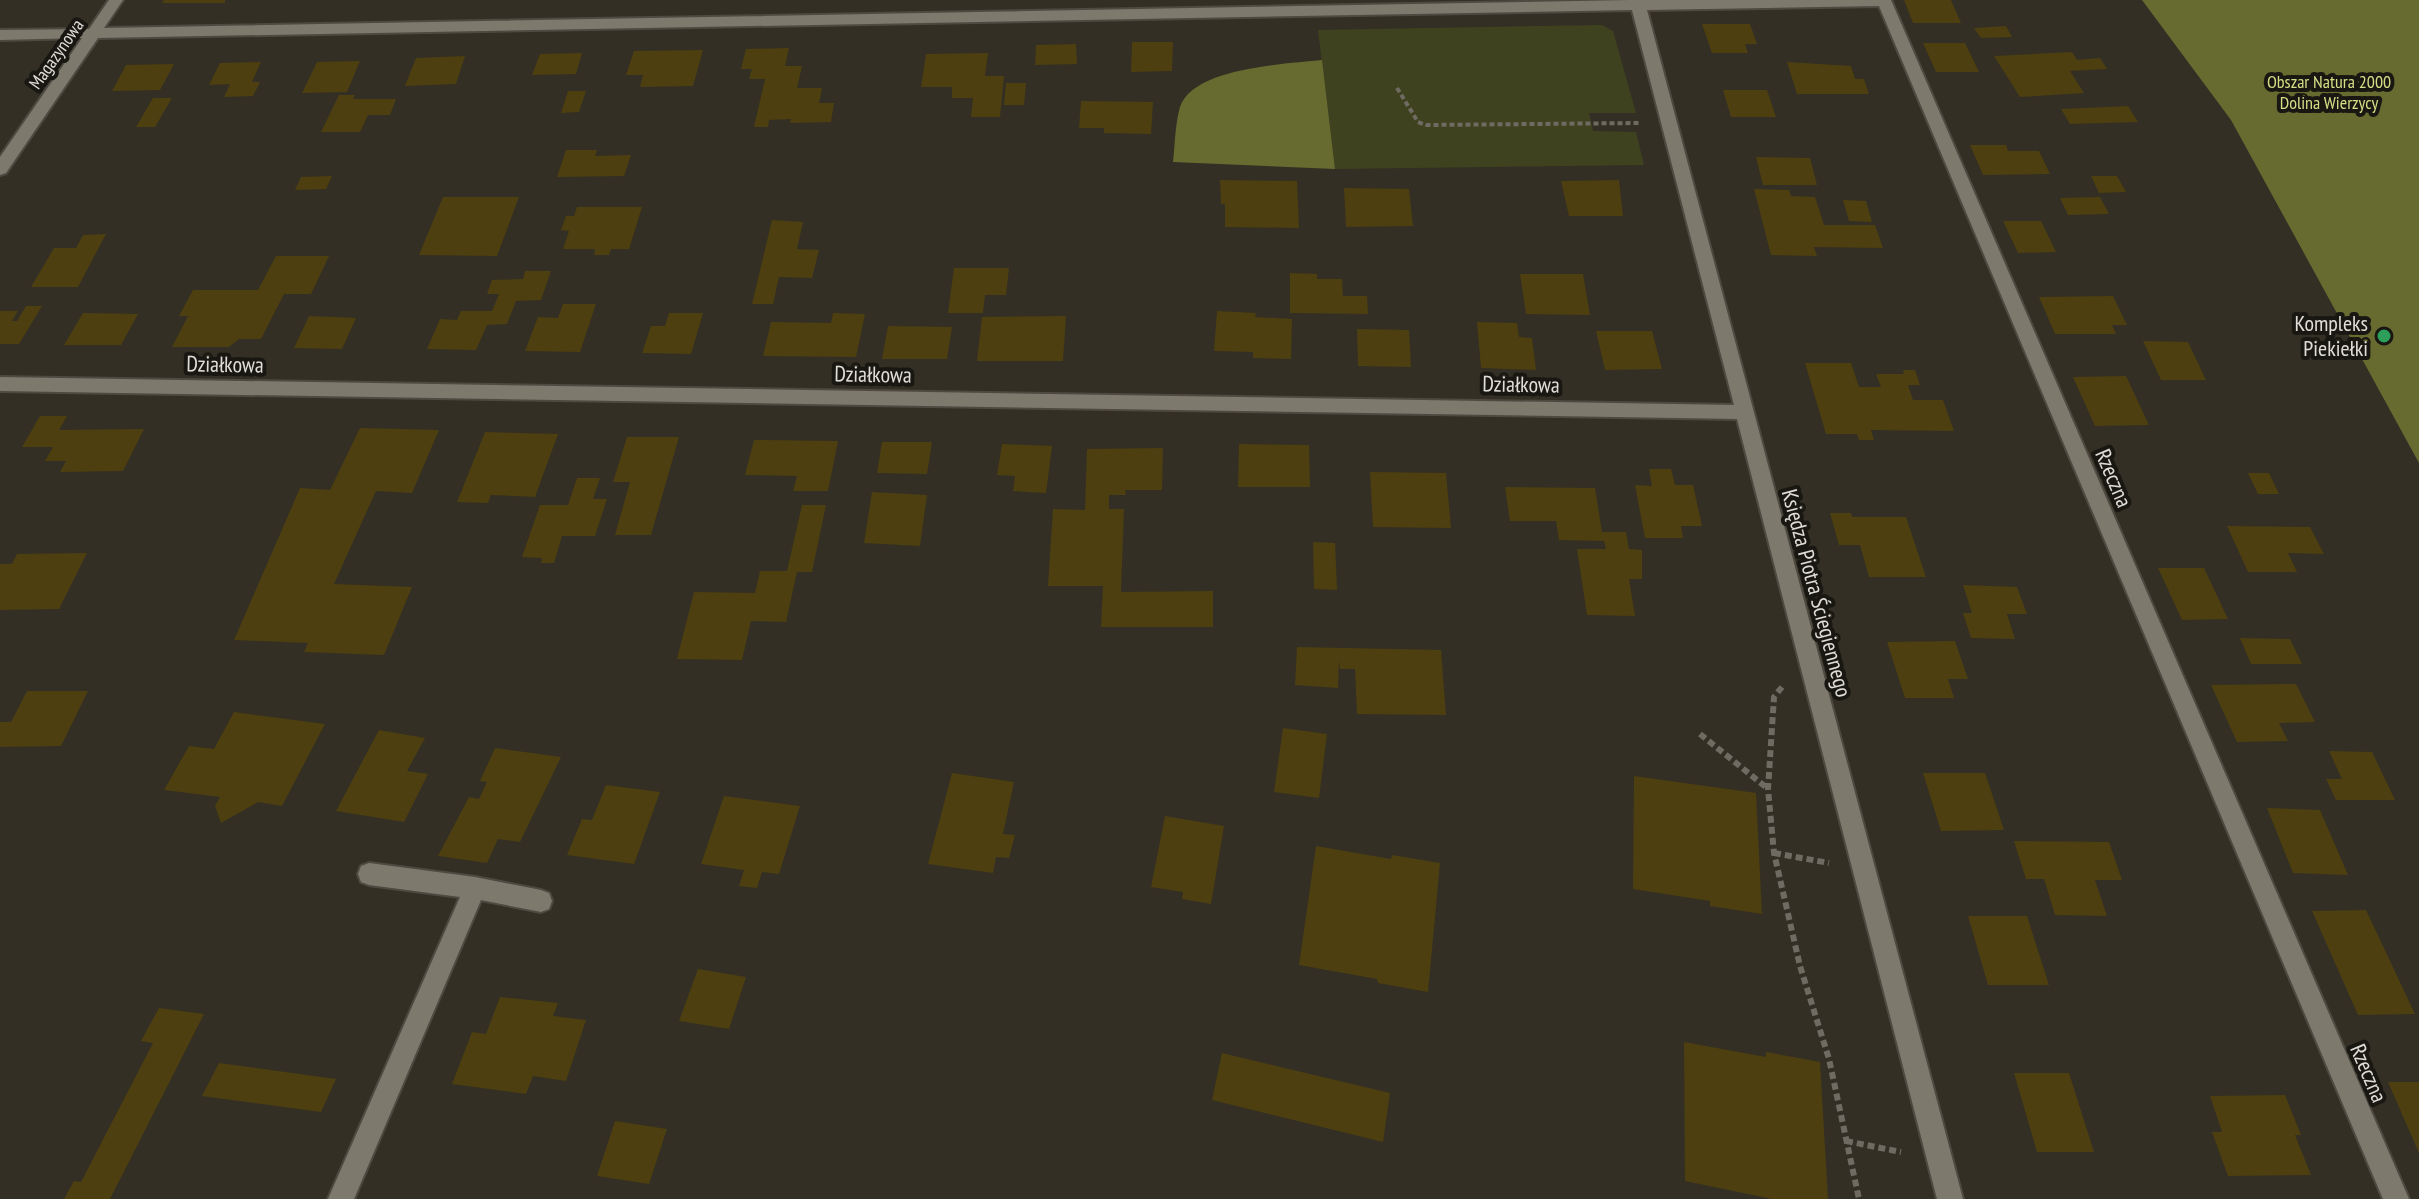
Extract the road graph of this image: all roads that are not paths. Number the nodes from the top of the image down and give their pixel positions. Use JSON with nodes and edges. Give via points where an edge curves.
{"nodes":[{"id":1,"x":116,"y":0,"type":"edge"},
{"id":2,"x":1637,"y":3,"type":"edge"},
{"id":3,"x":95,"y":33,"type":"junction"},
{"id":4,"x":0,"y":35,"type":"edge"},
{"id":5,"x":0,"y":169,"type":"edge"},
{"id":6,"x":0,"y":384,"type":"edge"},
{"id":7,"x":1745,"y":412,"type":"junction"},
{"id":8,"x":369,"y":874,"type":"dead end"},
{"id":9,"x":475,"y":888,"type":"junction"},
{"id":10,"x":541,"y":901,"type":"dead end"},
{"id":11,"x":341,"y":1199,"type":"edge"},
{"id":12,"x":1950,"y":1199,"type":"edge"},
{"id":13,"x":2396,"y":1199,"type":"edge"}],
"edges":[{"from":1,"to":3,"type":"street","name":"Magazynowa"},
{"from":2,"to":3,"type":"street"},
{"from":2,"to":7,"type":"street","name":"Księdza Piotra Ściegiennego"},
{"from":2,"to":13,"type":"street","name":"Rzeczna","via":[[1884,1]]},
{"from":3,"to":4,"type":"street"},
{"from":3,"to":5,"type":"street","name":"Magazynowa"},
{"from":6,"to":7,"type":"street","name":"Działkowa"},
{"from":7,"to":12,"type":"street","name":"Księdza Piotra Ściegiennego"},
{"from":8,"to":9,"type":"street"},
{"from":9,"to":10,"type":"street"},
{"from":9,"to":11,"type":"street"}]}
